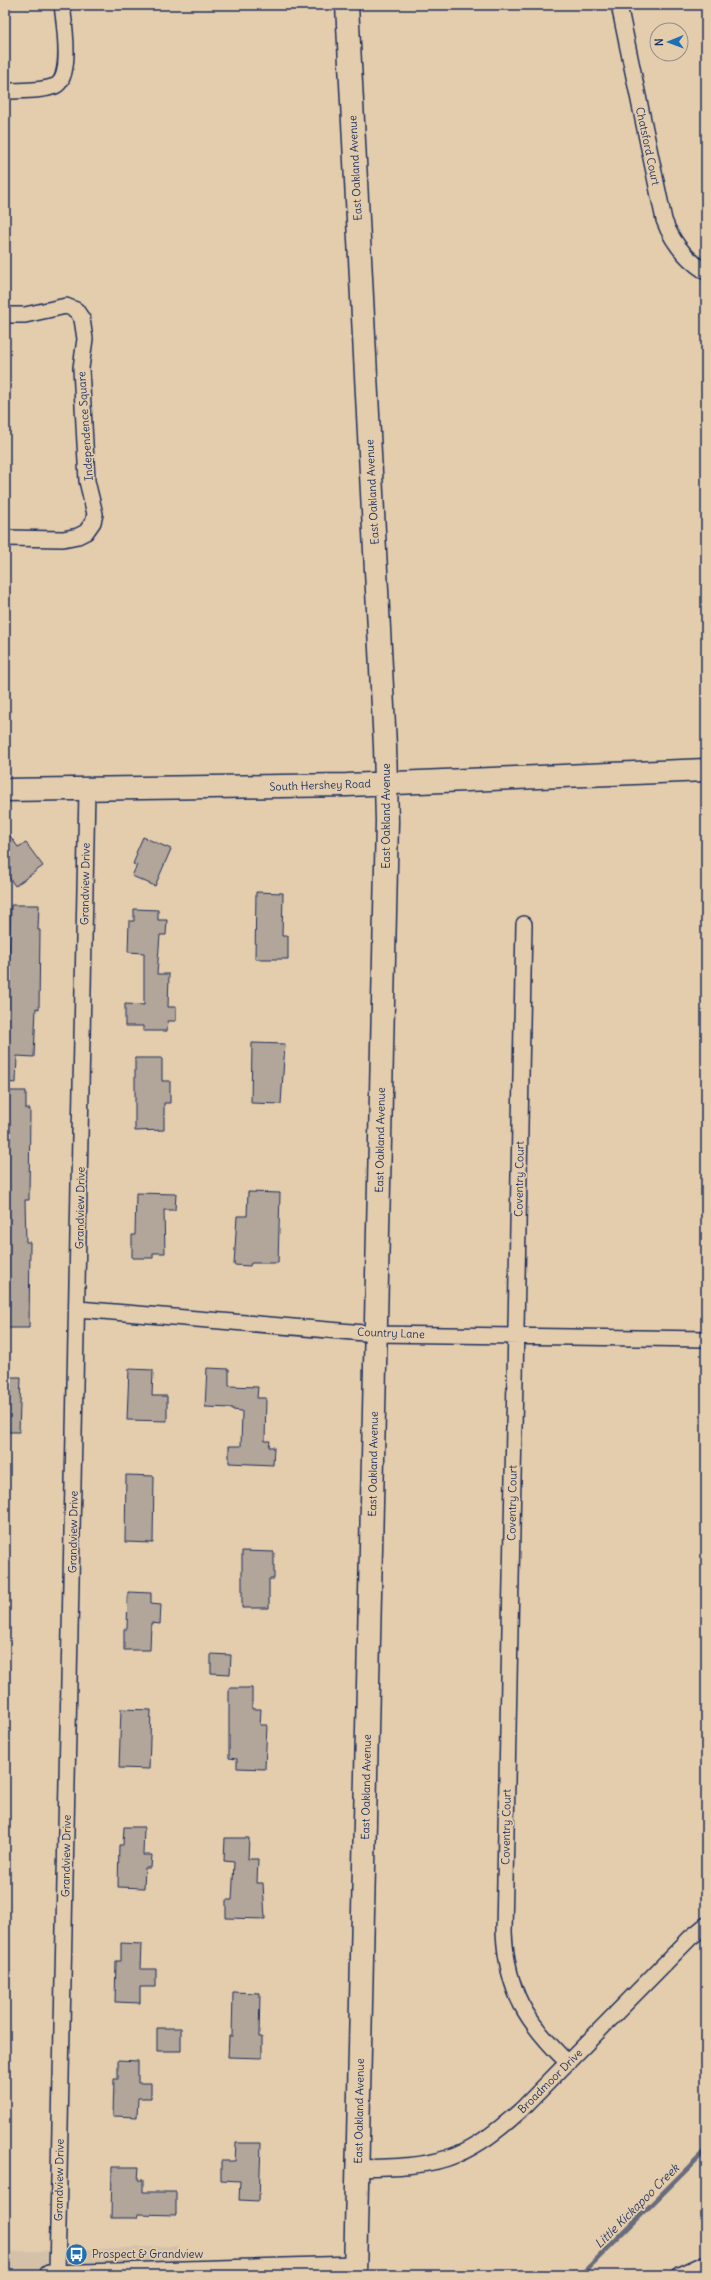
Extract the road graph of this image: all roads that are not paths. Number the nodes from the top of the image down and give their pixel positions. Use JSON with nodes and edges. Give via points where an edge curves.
{"nodes":[{"id":1,"x":62,"y":5,"type":"edge"},
{"id":2,"x":347,"y":5,"type":"edge"},
{"id":3,"x":619,"y":5,"type":"edge"},
{"id":4,"x":5,"y":91,"type":"edge"},
{"id":5,"x":706,"y":272,"type":"edge"},
{"id":6,"x":5,"y":315,"type":"edge"},
{"id":7,"x":5,"y":538,"type":"edge"},
{"id":8,"x":706,"y":770,"type":"edge"},
{"id":9,"x":386,"y":783,"type":"junction"},
{"id":10,"x":5,"y":790,"type":"edge"},
{"id":11,"x":87,"y":790,"type":"junction"},
{"id":12,"x":524,"y":924,"type":"dead end"},
{"id":13,"x":78,"y":1309,"type":"junction"},
{"id":14,"x":376,"y":1334,"type":"junction"},
{"id":15,"x":515,"y":1336,"type":"junction"},
{"id":16,"x":706,"y":1339,"type":"edge"},
{"id":17,"x":706,"y":1925,"type":"edge"},
{"id":18,"x":568,"y":2063,"type":"junction"},
{"id":19,"x":358,"y":2168,"type":"junction"},
{"id":20,"x":706,"y":2263,"type":"edge"},
{"id":21,"x":355,"y":2270,"type":"edge"},
{"id":22,"x":160,"y":2273,"type":"edge"},
{"id":23,"x":49,"y":2275,"type":"edge"},
{"id":24,"x":57,"y":2275,"type":"edge"},
{"id":25,"x":680,"y":2275,"type":"edge"}],
"edges":[{"from":1,"to":4,"type":"street","via":[[65,63],[60,81],[56,85],[35,90]]},
{"from":2,"to":9,"type":"main road","name":"East Oakland Avenue"},
{"from":3,"to":5,"type":"street","name":"Chatsford Court","via":[[664,220],[668,231],[685,255]]},
{"from":6,"to":7,"type":"street","name":"Independence Square","via":[[25,315],[66,306],[76,310],[82,319],[85,339],[81,368],[87,481],[96,514],[86,532],[78,536],[63,539]]},
{"from":8,"to":9,"type":"main road","name":"South Hershey Road"},
{"from":9,"to":11,"type":"main road","name":"South Hershey Road"},
{"from":9,"to":14,"type":"main road","name":"East Oakland Avenue"},
{"from":10,"to":11,"type":"main road","name":"South Hershey Road"},
{"from":11,"to":13,"type":"street","name":"Grandview Drive"},
{"from":12,"to":15,"type":"street","name":"Coventry Court"},
{"from":13,"to":14,"type":"street","name":"Country Lane"},
{"from":13,"to":24,"type":"street","name":"Grandview Drive"},
{"from":14,"to":15,"type":"street","name":"Country Lane"},
{"from":14,"to":19,"type":"main road","name":"East Oakland Avenue"},
{"from":15,"to":16,"type":"street","name":"Country Lane"},
{"from":15,"to":18,"type":"street","name":"Coventry Court","via":[[505,1957],[521,2005],[544,2039]]},
{"from":17,"to":18,"type":"street","name":"Broadmoor Drive","via":[[649,1979]]},
{"from":18,"to":19,"type":"street","name":"Broadmoor Drive","via":[[497,2132],[470,2150],[418,2166]]},
{"from":19,"to":21,"type":"main road","name":"East Oakland Avenue"},
{"from":20,"to":25,"type":"street"},
{"from":21,"to":22,"type":"street"},
{"from":22,"to":24,"type":"street"},
{"from":23,"to":24,"type":"street"}]}
